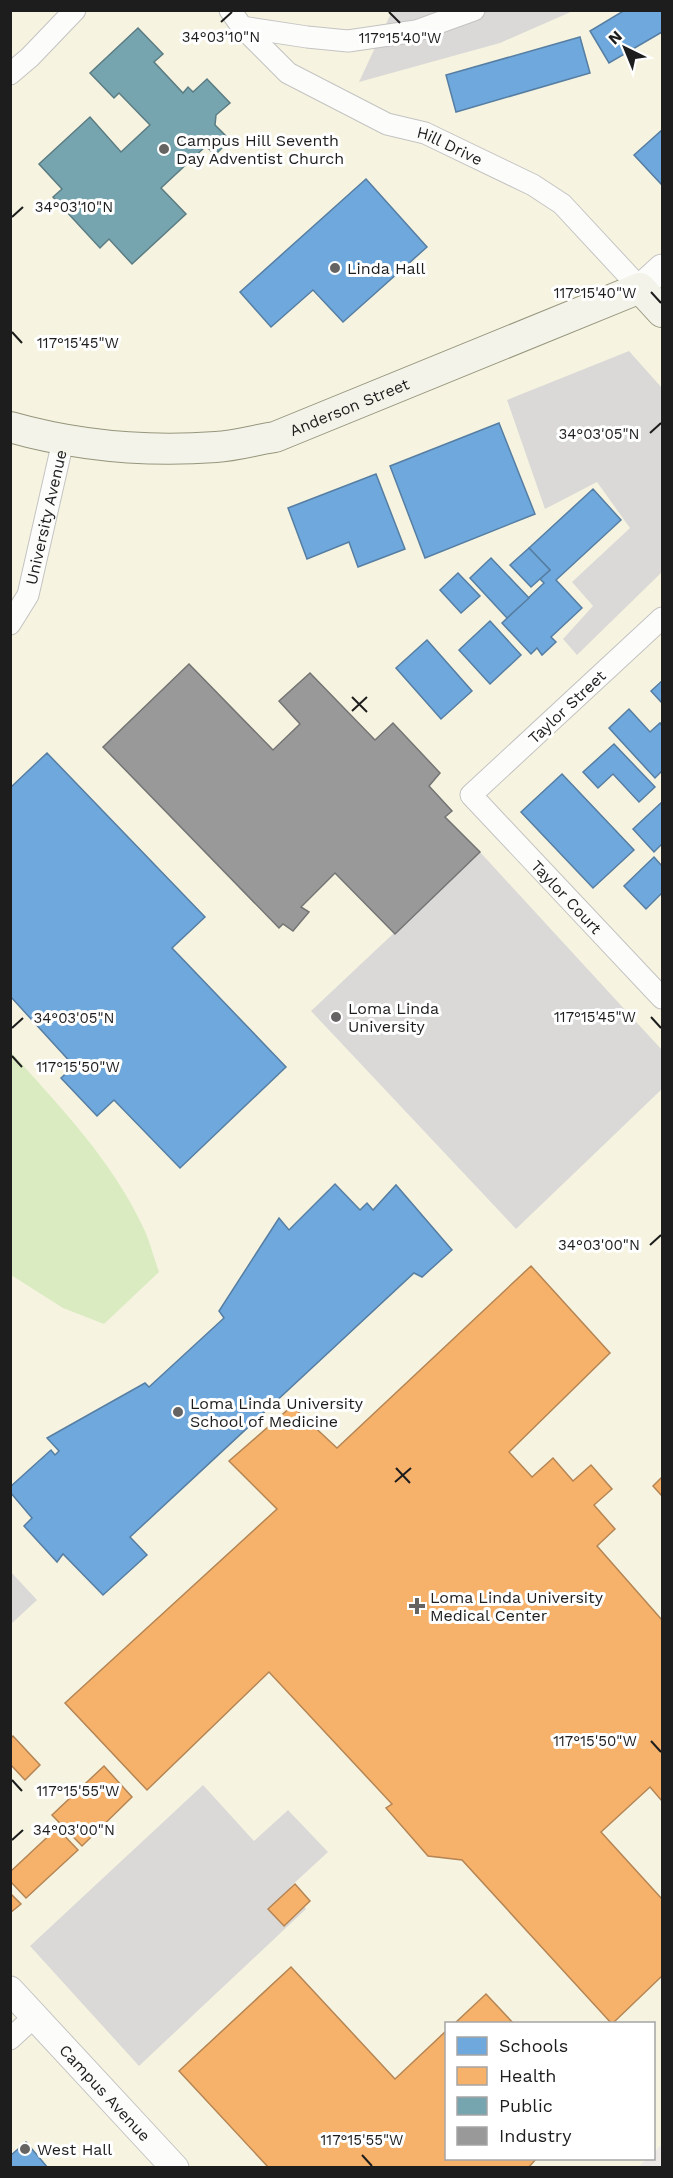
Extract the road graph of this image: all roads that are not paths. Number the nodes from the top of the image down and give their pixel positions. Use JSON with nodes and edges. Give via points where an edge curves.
{"nodes":[{"id":1,"x":75,"y":10,"type":"edge"},
{"id":2,"x":474,"y":10,"type":"edge"},
{"id":3,"x":236,"y":19,"type":"edge"},
{"id":4,"x":10,"y":74,"type":"edge"},
{"id":5,"x":663,"y":268,"type":"edge"},
{"id":6,"x":640,"y":288,"type":"junction"},
{"id":7,"x":663,"y":312,"type":"edge"},
{"id":8,"x":10,"y":427,"type":"edge"},
{"id":9,"x":63,"y":441,"type":"junction"},
{"id":10,"x":663,"y":618,"type":"edge"},
{"id":11,"x":10,"y":624,"type":"edge"},
{"id":12,"x":471,"y":795,"type":"joint"},
{"id":13,"x":663,"y":998,"type":"edge"},
{"id":14,"x":10,"y":1990,"type":"edge"},
{"id":15,"x":35,"y":2016,"type":"junction"},
{"id":16,"x":10,"y":2039,"type":"edge"},
{"id":17,"x":175,"y":2168,"type":"edge"}],
"edges":[{"from":1,"to":4,"type":"street"},
{"from":2,"to":3,"type":"street","via":[[416,32],[348,41],[307,38]]},
{"from":3,"to":6,"type":"street","name":"Hill Drive","via":[[288,73],[387,124],[425,134],[533,185],[562,204]]},
{"from":5,"to":6,"type":"street"},
{"from":6,"to":7,"type":"main road"},
{"from":6,"to":9,"type":"main road","name":"Anderson Street","via":[[275,437],[218,447],[145,449]]},
{"from":8,"to":9,"type":"main road","name":"Anderson Street"},
{"from":9,"to":11,"type":"street","name":"University Avenue","via":[[28,595]]},
{"from":10,"to":12,"type":"street","name":"Taylor Street"},
{"from":12,"to":13,"type":"street","name":"Taylor Court"},
{"from":14,"to":15,"type":"street","name":"Campus Avenue"},
{"from":15,"to":16,"type":"street"},
{"from":15,"to":17,"type":"street","name":"Campus Avenue"}]}
